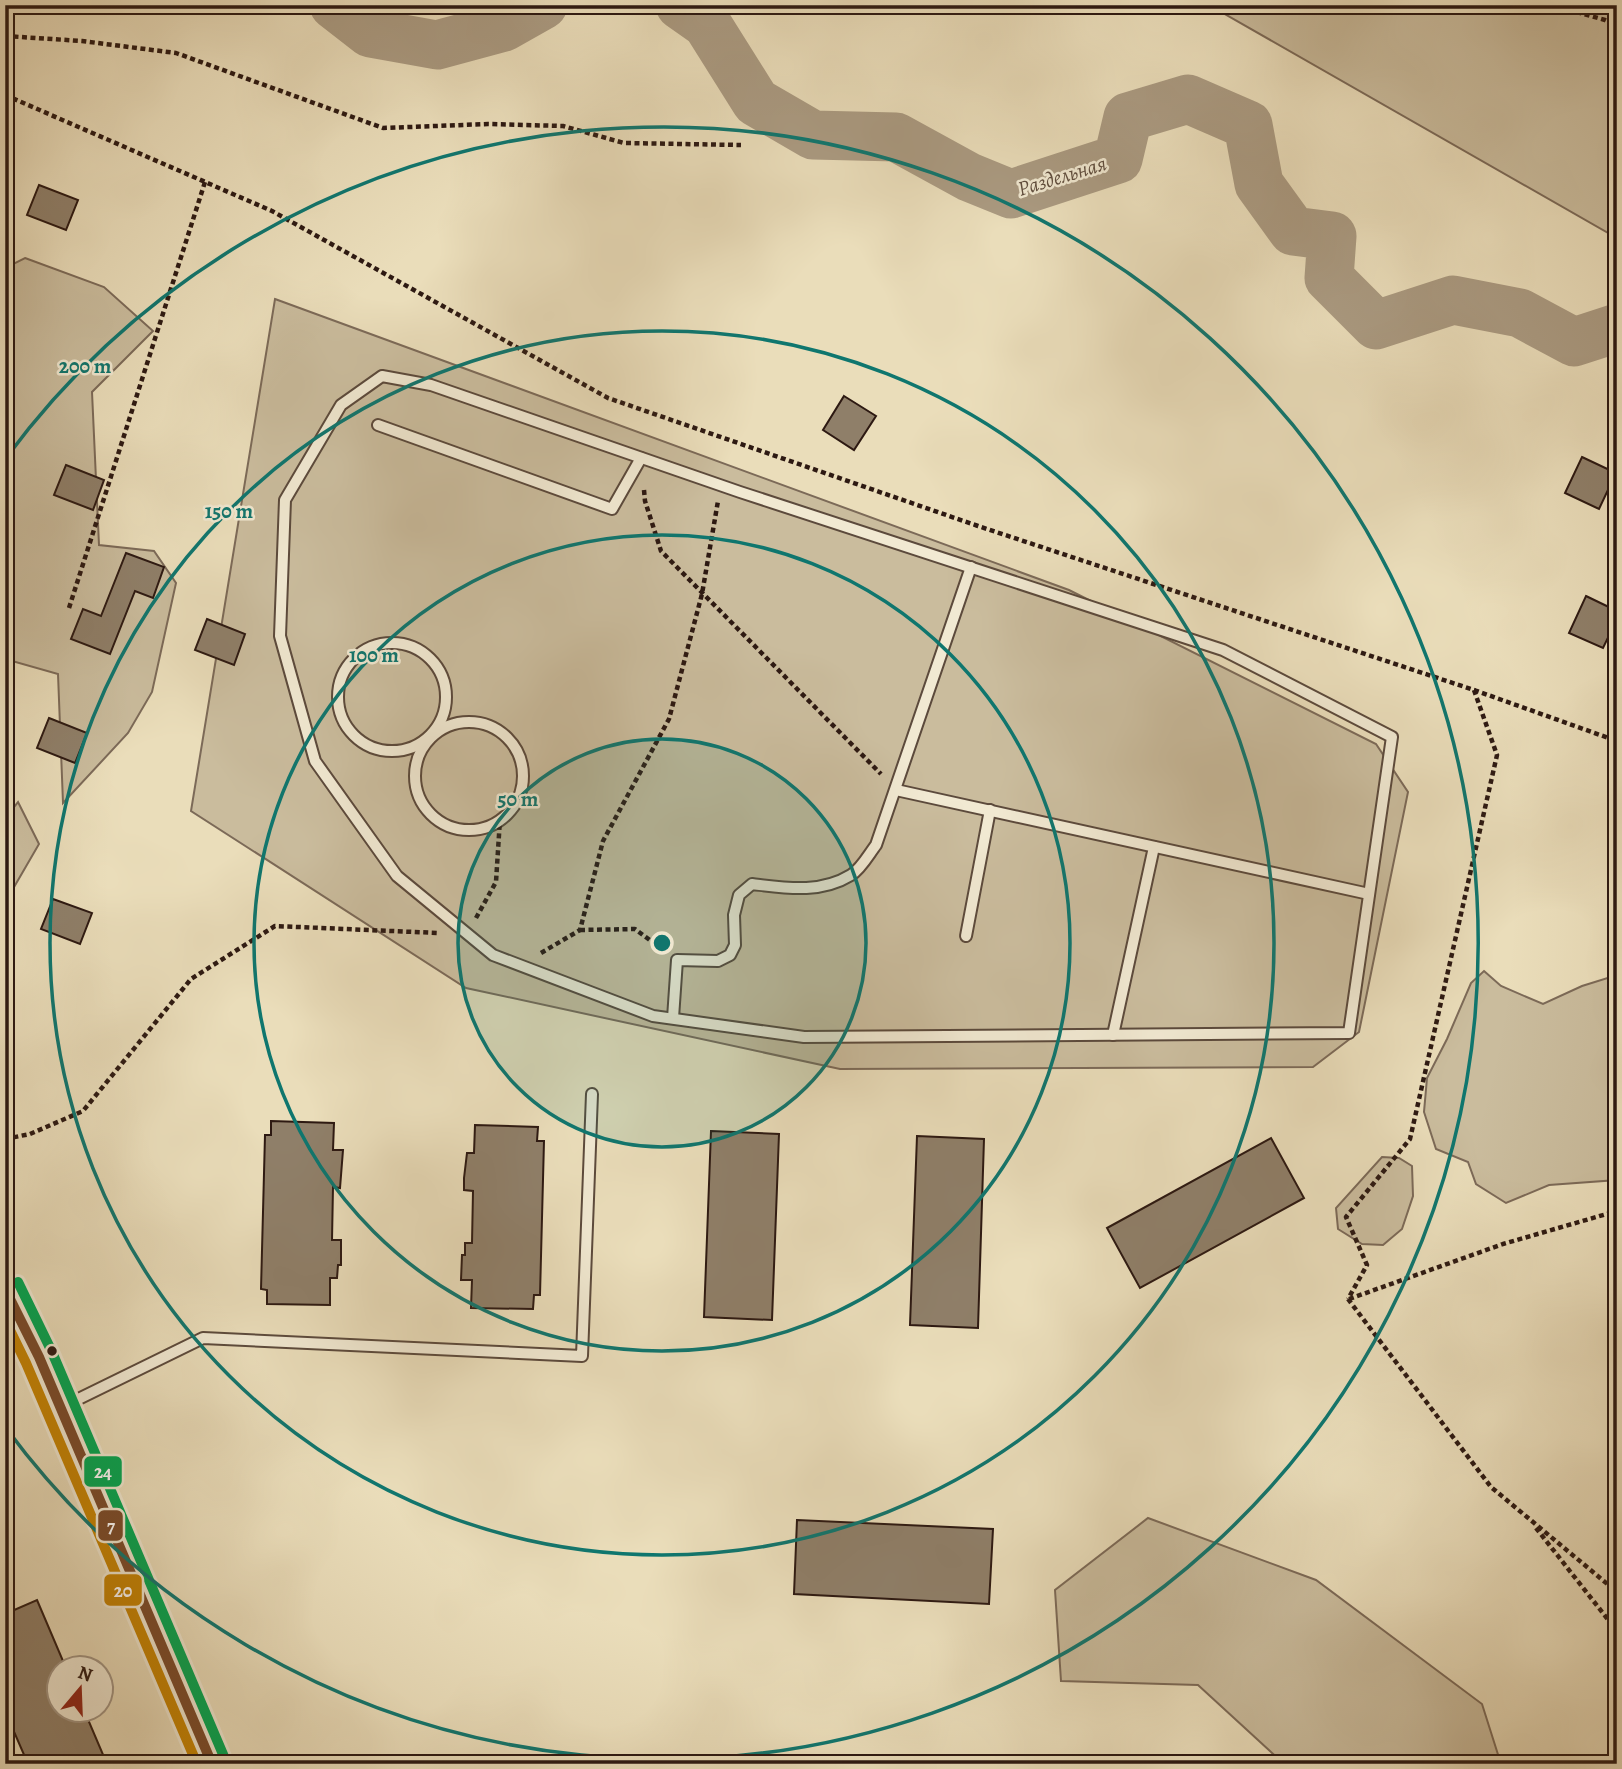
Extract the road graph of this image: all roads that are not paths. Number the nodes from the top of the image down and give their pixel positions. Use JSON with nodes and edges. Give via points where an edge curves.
{"nodes":[{"id":1,"x":378,"y":425,"type":"dead end"},
{"id":2,"x":641,"y":458,"type":"junction"},
{"id":3,"x":971,"y":568,"type":"junction"},
{"id":4,"x":430,"y":738,"type":"junction"},
{"id":5,"x":896,"y":790,"type":"junction"},
{"id":6,"x":990,"y":810,"type":"junction"},
{"id":7,"x":1154,"y":847,"type":"junction"},
{"id":8,"x":1370,"y":894,"type":"junction"},
{"id":9,"x":966,"y":936,"type":"dead end"},
{"id":10,"x":673,"y":1018,"type":"junction"},
{"id":11,"x":1113,"y":1035,"type":"junction"},
{"id":12,"x":592,"y":1094,"type":"dead end"},
{"id":13,"x":5,"y":1288,"type":"edge"},
{"id":14,"x":60,"y":1408,"type":"junction"},
{"id":15,"x":212,"y":1764,"type":"edge"}],
"edges":[{"from":1,"to":2,"type":"lane","via":[[612,509]]},
{"from":2,"to":3,"type":"lane"},
{"from":2,"to":10,"type":"lane","via":[[431,385],[382,376],[341,405],[285,500],[280,636],[315,761],[397,876],[493,955],[653,1016]]},
{"from":3,"to":5,"type":"lane"},
{"from":3,"to":8,"type":"lane","via":[[1223,650],[1392,737]]},
{"from":4,"to":4,"type":"lane","via":[[418,757],[415,779],[420,800],[432,816],[450,827],[469,830],[489,827],[506,816],[519,799],[523,778],[520,756],[508,738],[490,726],[469,722],[447,726]]},
{"from":4,"to":4,"type":"lane","via":[[392,751],[355,737],[343,721],[337,700],[341,678],[352,659],[370,647],[391,642],[412,647],[430,659],[442,677],[446,698]]},
{"from":5,"to":6,"type":"lane"},
{"from":5,"to":10,"type":"lane","via":[[876,845],[853,874],[820,888],[752,884],[739,895],[730,955],[718,961],[677,960]]},
{"from":6,"to":7,"type":"lane"},
{"from":6,"to":9,"type":"lane"},
{"from":7,"to":8,"type":"lane"},
{"from":7,"to":11,"type":"lane"},
{"from":8,"to":11,"type":"lane","via":[[1349,1034]]},
{"from":10,"to":11,"type":"lane","via":[[804,1037]]},
{"from":12,"to":14,"type":"lane","via":[[582,1356],[203,1338]]},
{"from":13,"to":14,"type":"street"},
{"from":14,"to":15,"type":"street"}]}
